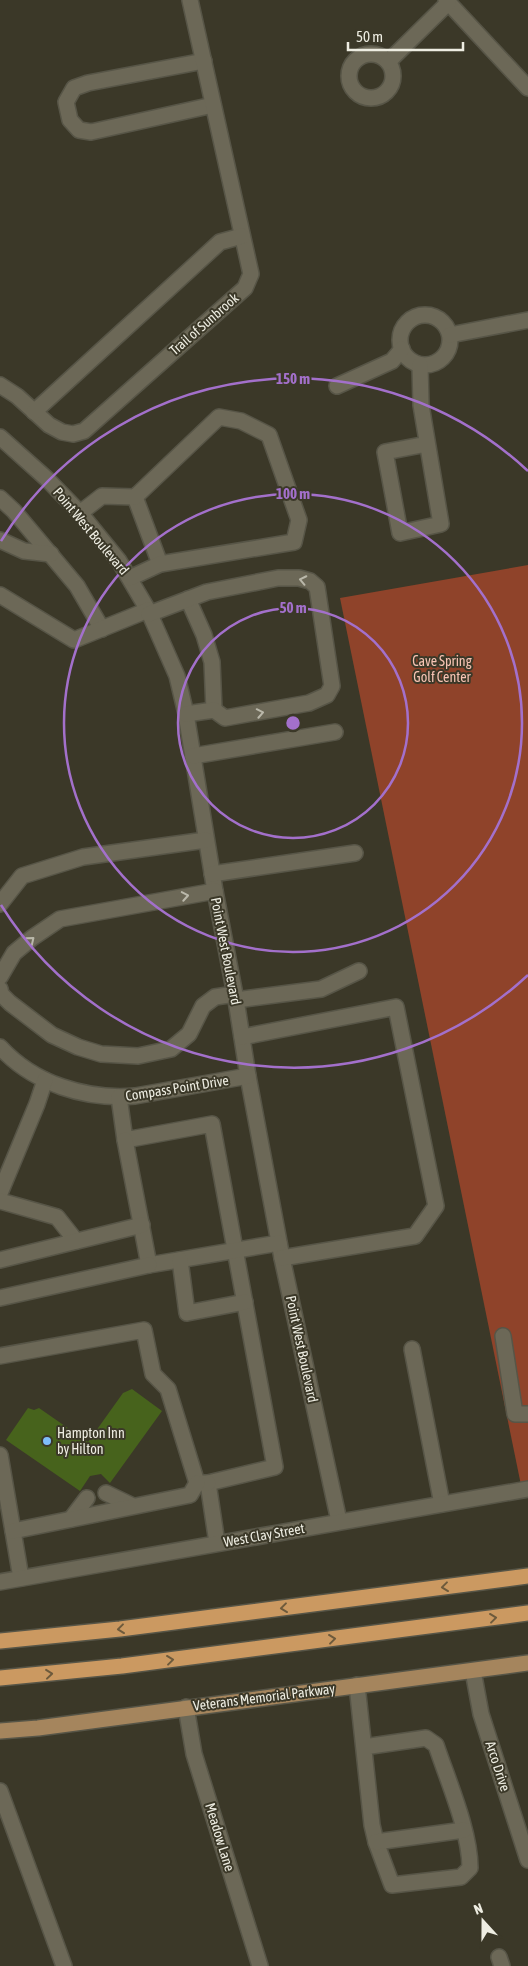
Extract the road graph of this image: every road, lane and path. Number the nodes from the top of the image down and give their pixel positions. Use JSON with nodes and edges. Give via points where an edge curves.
{"nodes":[{"id":1,"x":190,"y":0,"type":"edge"},
{"id":2,"x":447,"y":1,"type":"edge"},
{"id":3,"x":204,"y":61,"type":"junction"},
{"id":4,"x":388,"y":62,"type":"dead end"},
{"id":5,"x":528,"y":88,"type":"edge"},
{"id":6,"x":213,"y":105,"type":"junction"},
{"id":7,"x":242,"y":236,"type":"junction"},
{"id":8,"x":528,"y":320,"type":"edge"},
{"id":9,"x":450,"y":335,"type":"junction"},
{"id":10,"x":402,"y":349,"type":"junction"},
{"id":11,"x":420,"y":365,"type":"junction"},
{"id":12,"x":0,"y":385,"type":"edge"},
{"id":13,"x":337,"y":386,"type":"dead end"},
{"id":14,"x":34,"y":412,"type":"junction"},
{"id":15,"x":0,"y":437,"type":"edge"},
{"id":16,"x":426,"y":444,"type":"junction"},
{"id":17,"x":135,"y":497,"type":"junction"},
{"id":18,"x":0,"y":498,"type":"edge"},
{"id":19,"x":80,"y":513,"type":"junction"},
{"id":20,"x":0,"y":540,"type":"edge"},
{"id":21,"x":51,"y":554,"type":"junction"},
{"id":22,"x":160,"y":564,"type":"junction"},
{"id":23,"x":130,"y":578,"type":"junction"},
{"id":24,"x":0,"y":595,"type":"edge"},
{"id":25,"x":188,"y":599,"type":"junction"},
{"id":26,"x":149,"y":612,"type":"junction"},
{"id":27,"x":102,"y":629,"type":"junction"},
{"id":28,"x":214,"y":710,"type":"junction"},
{"id":29,"x":186,"y":714,"type":"junction"},
{"id":30,"x":335,"y":732,"type":"dead end"},
{"id":31,"x":193,"y":756,"type":"junction"},
{"id":32,"x":206,"y":840,"type":"junction"},
{"id":33,"x":355,"y":853,"type":"dead end"},
{"id":34,"x":212,"y":874,"type":"junction"},
{"id":35,"x":215,"y":891,"type":"junction"},
{"id":36,"x":0,"y":904,"type":"edge"},
{"id":37,"x":359,"y":971,"type":"dead end"},
{"id":38,"x":0,"y":977,"type":"edge"},
{"id":39,"x":0,"y":992,"type":"edge"},
{"id":40,"x":236,"y":997,"type":"junction"},
{"id":41,"x":242,"y":1037,"type":"junction"},
{"id":42,"x":0,"y":1047,"type":"edge"},
{"id":43,"x":248,"y":1076,"type":"junction"},
{"id":44,"x":45,"y":1080,"type":"junction"},
{"id":45,"x":119,"y":1097,"type":"junction"},
{"id":46,"x":125,"y":1140,"type":"junction"},
{"id":47,"x":0,"y":1193,"type":"edge"},
{"id":48,"x":0,"y":1201,"type":"edge"},
{"id":49,"x":142,"y":1225,"type":"junction"},
{"id":50,"x":76,"y":1241,"type":"junction"},
{"id":51,"x":279,"y":1243,"type":"junction"},
{"id":52,"x":236,"y":1251,"type":"junction"},
{"id":53,"x":282,"y":1258,"type":"junction"},
{"id":54,"x":0,"y":1260,"type":"edge"},
{"id":55,"x":180,"y":1260,"type":"junction"},
{"id":56,"x":149,"y":1265,"type":"junction"},
{"id":57,"x":0,"y":1298,"type":"edge"},
{"id":58,"x":245,"y":1302,"type":"junction"},
{"id":59,"x":503,"y":1336,"type":"dead end"},
{"id":60,"x":412,"y":1349,"type":"dead end"},
{"id":61,"x":0,"y":1356,"type":"edge"},
{"id":62,"x":528,"y":1414,"type":"edge"},
{"id":63,"x":0,"y":1456,"type":"edge"},
{"id":64,"x":202,"y":1483,"type":"junction"},
{"id":65,"x":528,"y":1489,"type":"edge"},
{"id":66,"x":106,"y":1493,"type":"dead end"},
{"id":67,"x":87,"y":1498,"type":"dead end"},
{"id":68,"x":442,"y":1504,"type":"junction"},
{"id":69,"x":133,"y":1506,"type":"junction"},
{"id":70,"x":71,"y":1519,"type":"junction"},
{"id":71,"x":339,"y":1521,"type":"junction"},
{"id":72,"x":13,"y":1530,"type":"junction"},
{"id":73,"x":217,"y":1543,"type":"junction"},
{"id":74,"x":528,"y":1576,"type":"edge"},
{"id":75,"x":21,"y":1578,"type":"junction"},
{"id":76,"x":0,"y":1582,"type":"edge"},
{"id":77,"x":528,"y":1613,"type":"edge"},
{"id":78,"x":0,"y":1641,"type":"edge"},
{"id":79,"x":528,"y":1664,"type":"edge"},
{"id":80,"x":473,"y":1670,"type":"junction"},
{"id":81,"x":0,"y":1678,"type":"edge"},
{"id":82,"x":357,"y":1685,"type":"junction"},
{"id":83,"x":186,"y":1707,"type":"junction"},
{"id":84,"x":0,"y":1731,"type":"edge"},
{"id":85,"x":364,"y":1747,"type":"junction"},
{"id":86,"x":0,"y":1791,"type":"edge"},
{"id":87,"x":464,"y":1830,"type":"junction"},
{"id":88,"x":376,"y":1842,"type":"junction"},
{"id":89,"x":528,"y":1860,"type":"edge"},
{"id":90,"x":64,"y":1966,"type":"edge"},
{"id":91,"x":260,"y":1966,"type":"edge"}],
"edges":[{"from":1,"to":3,"type":"street","name":"Trail of Sunbrook"},
{"from":2,"to":4,"type":"street"},
{"from":2,"to":5,"type":"street"},
{"from":3,"to":6,"type":"street","name":"Trail of Sunbrook"},
{"from":3,"to":6,"type":"street","via":[[88,83],[74,88],[66,102],[70,120],[79,130],[91,132]]},
{"from":6,"to":7,"type":"street","name":"Trail of Sunbrook"},
{"from":7,"to":14,"type":"street","via":[[220,242]]},
{"from":7,"to":14,"type":"street","name":"Trail of Sunbrook","via":[[251,274],[245,288],[84,430],[73,434],[62,432]]},
{"from":8,"to":9,"type":"street"},
{"from":9,"to":10,"type":"street","via":[[434,317],[418,316],[401,333]]},
{"from":9,"to":11,"type":"street","via":[[443,358]]},
{"from":10,"to":11,"type":"street","via":[[412,362]]},
{"from":10,"to":13,"type":"street","via":[[392,361]]},
{"from":11,"to":16,"type":"street"},
{"from":12,"to":14,"type":"street","name":"Trail of Sunbrook"},
{"from":15,"to":19,"type":"street","name":"Point West Boulevard"},
{"from":16,"to":16,"type":"street","via":[[441,524],[400,533],[385,452]]},
{"from":17,"to":19,"type":"street","via":[[102,496]]},
{"from":17,"to":22,"type":"street"},
{"from":17,"to":22,"type":"street","via":[[219,417],[240,421],[270,435],[299,520],[294,542]]},
{"from":18,"to":21,"type":"street"},
{"from":19,"to":23,"type":"street","name":"Point West Boulevard"},
{"from":20,"to":21,"type":"street","via":[[24,551]]},
{"from":21,"to":27,"type":"street","via":[[77,586]]},
{"from":22,"to":23,"type":"street"},
{"from":23,"to":26,"type":"street","name":"Point West Boulevard"},
{"from":24,"to":27,"type":"street","via":[[74,640]]},
{"from":25,"to":26,"type":"street"},
{"from":25,"to":28,"type":"street","via":[[212,662]]},
{"from":28,"to":25,"type":"street","one_way":true,"via":[[225,718],[309,703],[328,695],[332,686],[317,587],[299,578],[278,578]]},
{"from":26,"to":27,"type":"street"},
{"from":26,"to":29,"type":"street","name":"Point West Boulevard","via":[[177,676]]},
{"from":28,"to":29,"type":"street"},
{"from":29,"to":31,"type":"street","name":"Point West Boulevard"},
{"from":30,"to":31,"type":"street"},
{"from":31,"to":32,"type":"street","name":"Point West Boulevard"},
{"from":32,"to":34,"type":"street","name":"Point West Boulevard"},
{"from":32,"to":36,"type":"street","via":[[83,857],[22,876]]},
{"from":33,"to":34,"type":"street"},
{"from":34,"to":35,"type":"street","name":"Point West Boulevard"},
{"from":38,"to":35,"type":"street","one_way":true,"via":[[14,953],[60,919]]},
{"from":35,"to":40,"type":"street","name":"Point West Boulevard"},
{"from":37,"to":40,"type":"street","via":[[321,989]]},
{"from":39,"to":40,"type":"street","via":[[52,1035],[101,1054],[138,1056],[171,1049],[189,1034],[203,1006],[215,997]]},
{"from":40,"to":41,"type":"street","name":"Point West Boulevard"},
{"from":41,"to":43,"type":"street","name":"Point West Boulevard"},
{"from":41,"to":53,"type":"street","via":[[396,1007],[436,1206],[415,1236]]},
{"from":42,"to":44,"type":"street","name":"Compass Point Drive","via":[[20,1065]]},
{"from":43,"to":45,"type":"street","name":"Compass Point Drive"},
{"from":43,"to":51,"type":"street","name":"Point West Boulevard"},
{"from":44,"to":45,"type":"street","name":"Compass Point Drive","via":[[89,1095]]},
{"from":44,"to":47,"type":"street"},
{"from":45,"to":46,"type":"street"},
{"from":46,"to":49,"type":"street"},
{"from":46,"to":52,"type":"street","via":[[212,1124]]},
{"from":48,"to":50,"type":"street","via":[[57,1218]]},
{"from":49,"to":50,"type":"street"},
{"from":49,"to":56,"type":"street"},
{"from":50,"to":54,"type":"street"},
{"from":51,"to":52,"type":"street"},
{"from":51,"to":53,"type":"street","name":"Point West Boulevard"},
{"from":52,"to":55,"type":"street"},
{"from":52,"to":58,"type":"street"},
{"from":53,"to":71,"type":"street","name":"Point West Boulevard"},
{"from":55,"to":56,"type":"street"},
{"from":55,"to":58,"type":"street","via":[[187,1312]]},
{"from":56,"to":57,"type":"street"},
{"from":58,"to":64,"type":"street","via":[[276,1467]]},
{"from":59,"to":62,"type":"street","via":[[515,1414]]},
{"from":60,"to":68,"type":"street"},
{"from":61,"to":64,"type":"street","via":[[144,1330],[152,1374],[168,1389]]},
{"from":63,"to":72,"type":"street"},
{"from":64,"to":69,"type":"street","via":[[190,1495]]},
{"from":64,"to":73,"type":"street"},
{"from":65,"to":68,"type":"street","name":"West Clay Street"},
{"from":66,"to":69,"type":"street"},
{"from":67,"to":70,"type":"street"},
{"from":68,"to":71,"type":"street","name":"West Clay Street"},
{"from":69,"to":70,"type":"street"},
{"from":70,"to":72,"type":"street"},
{"from":71,"to":73,"type":"street","name":"West Clay Street"},
{"from":72,"to":75,"type":"street"},
{"from":73,"to":75,"type":"street","name":"West Clay Street"},
{"from":74,"to":78,"type":"highway","one_way":true,"via":[[120,1629]]},
{"from":75,"to":76,"type":"street","name":"West Clay Street"},
{"from":81,"to":77,"type":"highway","one_way":true,"via":[[122,1666]]},
{"from":79,"to":80,"type":"main road","name":"Veterans Memorial Parkway"},
{"from":80,"to":82,"type":"main road","name":"Veterans Memorial Parkway"},
{"from":80,"to":89,"type":"street","name":"Arco Drive","via":[[481,1714]]},
{"from":82,"to":83,"type":"main road","name":"Veterans Memorial Parkway"},
{"from":82,"to":85,"type":"street"},
{"from":83,"to":84,"type":"main road","name":"Veterans Memorial Parkway"},
{"from":83,"to":91,"type":"street","name":"Meadow Lane","via":[[194,1754]]},
{"from":85,"to":87,"type":"street","via":[[426,1738],[436,1745]]},
{"from":85,"to":88,"type":"street"},
{"from":86,"to":90,"type":"street"},
{"from":87,"to":88,"type":"street"},
{"from":87,"to":88,"type":"street","via":[[470,1868],[462,1877],[392,1885]]}]}
